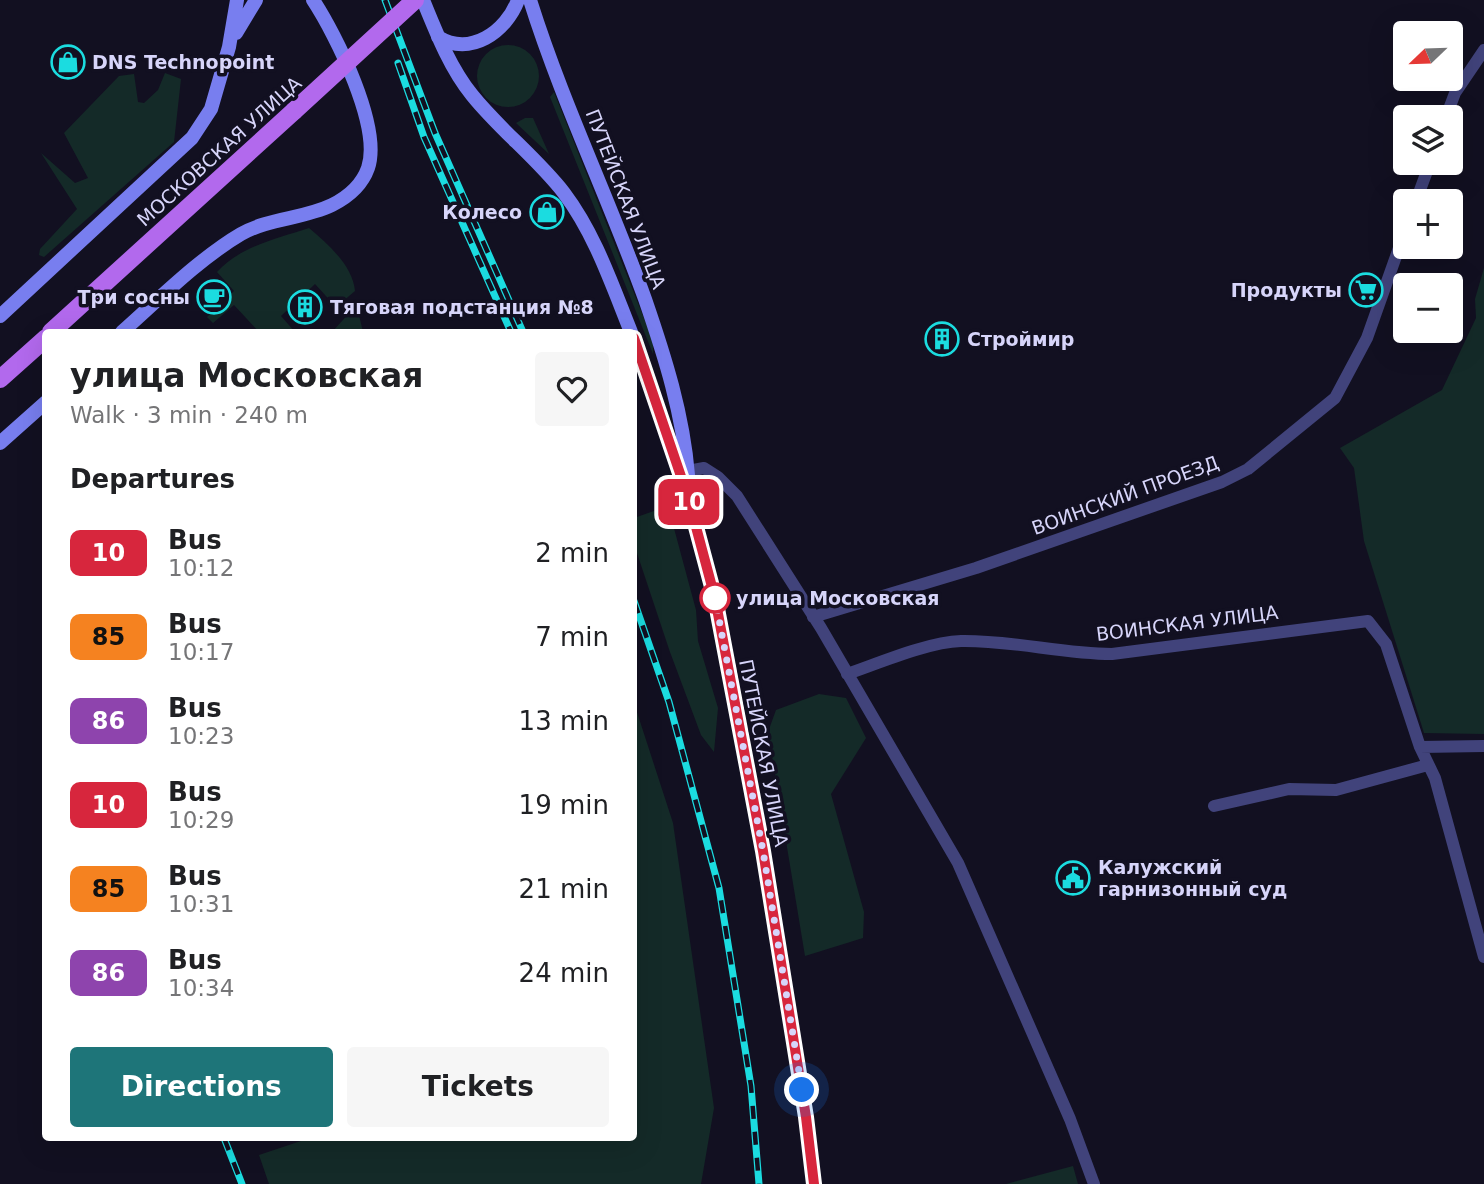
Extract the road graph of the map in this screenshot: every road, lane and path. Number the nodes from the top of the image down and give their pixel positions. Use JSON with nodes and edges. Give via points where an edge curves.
{"nodes":[{"id":1,"x":237,"y":0,"type":"edge"},
{"id":2,"x":256,"y":0,"type":"edge"},
{"id":3,"x":415,"y":0,"type":"edge"},
{"id":4,"x":423,"y":0,"type":"edge"},
{"id":5,"x":519,"y":0,"type":"edge"},
{"id":6,"x":530,"y":0,"type":"edge"},
{"id":7,"x":313,"y":1,"type":"edge"},
{"id":8,"x":437,"y":36,"type":"junction"},
{"id":9,"x":229,"y":47,"type":"junction"},
{"id":10,"x":1484,"y":50,"type":"edge"},
{"id":11,"x":1450,"y":105,"type":"edge"},
{"id":12,"x":1395,"y":259,"type":"edge"},
{"id":13,"x":0,"y":316,"type":"edge"},
{"id":14,"x":54,"y":329,"type":"edge"},
{"id":15,"x":125,"y":329,"type":"edge"},
{"id":16,"x":630,"y":329,"type":"edge"},
{"id":17,"x":42,"y":342,"type":"edge"},
{"id":18,"x":637,"y":347,"type":"edge"},
{"id":19,"x":0,"y":379,"type":"edge"},
{"id":20,"x":42,"y":406,"type":"edge"},
{"id":21,"x":0,"y":443,"type":"edge"},
{"id":22,"x":688,"y":471,"type":"junction"},
{"id":23,"x":688,"y":497,"type":"junction"},
{"id":24,"x":813,"y":617,"type":"junction"},
{"id":25,"x":847,"y":674,"type":"junction"},
{"id":26,"x":1484,"y":746,"type":"edge"},
{"id":27,"x":1420,"y":747,"type":"junction"},
{"id":28,"x":1428,"y":765,"type":"junction"},
{"id":29,"x":1214,"y":806,"type":"dead end"},
{"id":30,"x":1484,"y":957,"type":"edge"},
{"id":31,"x":814,"y":1184,"type":"edge"},
{"id":32,"x":1094,"y":1184,"type":"edge"}],
"edges":[{"from":1,"to":9,"type":"street"},
{"from":2,"to":9,"type":"street"},
{"from":3,"to":14,"type":"main road","name":"МОСКОВСКАЯ УЛИЦА","bridge":true},
{"from":4,"to":8,"type":"street"},
{"from":5,"to":8,"type":"street","via":[[507,21],[485,39],[461,46]]},
{"from":6,"to":22,"type":"street","name":"ПУТЕЙСКАЯ УЛИЦА","via":[[667,362]]},
{"from":7,"to":15,"type":"street","via":[[345,58],[370,131],[368,169],[358,186],[330,206],[241,234]]},
{"from":8,"to":16,"type":"street","via":[[471,93],[553,180],[579,216]]},
{"from":9,"to":13,"type":"street","via":[[211,109],[192,138]]},
{"from":10,"to":11,"type":"street"},
{"from":12,"to":24,"type":"street","name":"ВОИНСКИЙ ПРОЕЗД","via":[[1367,338],[1335,398],[1248,469],[976,568]]},
{"from":17,"to":19,"type":"main road"},
{"from":18,"to":23,"type":"street","name":"ПУТЕЙСКАЯ УЛИЦА"},
{"from":20,"to":21,"type":"street"},
{"from":22,"to":23,"type":"street","name":"ПУТЕЙСКАЯ УЛИЦА"},
{"from":22,"to":24,"type":"street","via":[[704,468],[737,496]]},
{"from":23,"to":31,"type":"street","name":"ПУТЕЙСКАЯ УЛИЦА","via":[[715,598],[763,851]]},
{"from":24,"to":25,"type":"street"},
{"from":25,"to":27,"type":"street","name":"ВОИНСКАЯ УЛИЦА","via":[[958,641],[1112,654],[1368,621],[1386,644]]},
{"from":25,"to":32,"type":"street","via":[[958,863]]},
{"from":26,"to":27,"type":"street"},
{"from":27,"to":28,"type":"street"},
{"from":28,"to":29,"type":"street","via":[[1336,790],[1289,789]]},
{"from":28,"to":30,"type":"street"}]}
